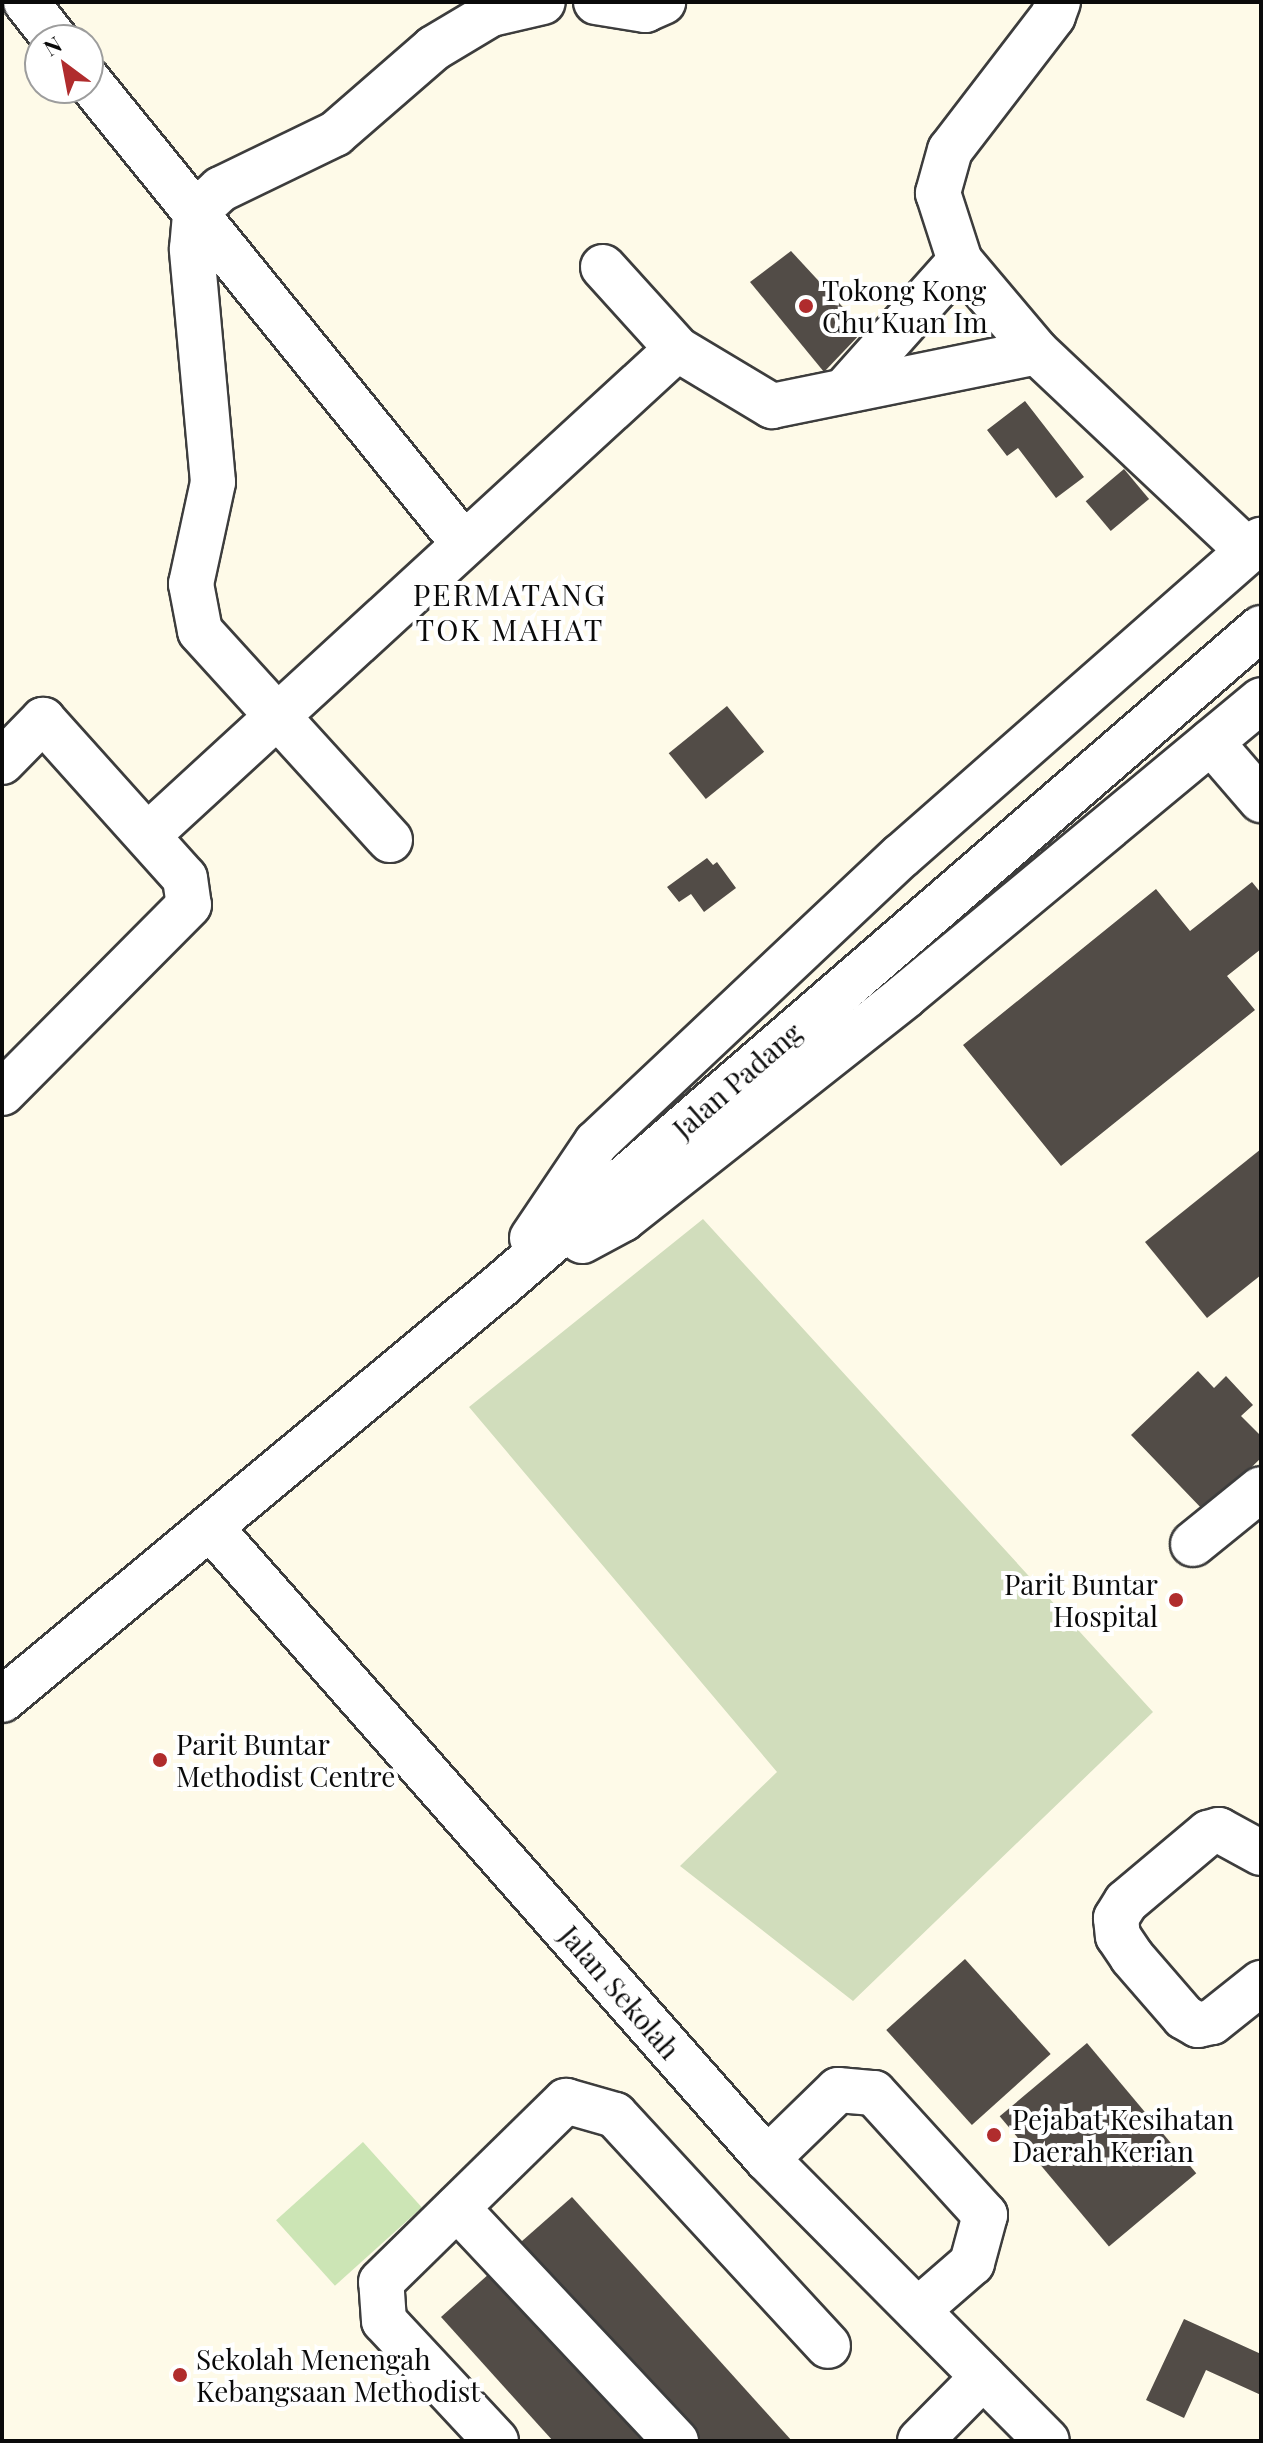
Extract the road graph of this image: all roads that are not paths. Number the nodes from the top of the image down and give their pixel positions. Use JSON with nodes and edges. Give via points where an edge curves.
{"nodes":[{"id":1,"x":26,"y":2,"type":"edge"},
{"id":2,"x":543,"y":2,"type":"edge"},
{"id":3,"x":596,"y":2,"type":"edge"},
{"id":4,"x":663,"y":2,"type":"edge"},
{"id":5,"x":1058,"y":2,"type":"edge"},
{"id":6,"x":43,"y":24,"type":"edge"},
{"id":7,"x":104,"y":100,"type":"edge"},
{"id":8,"x":195,"y":213,"type":"junction"},
{"id":9,"x":960,"y":261,"type":"junction"},
{"id":10,"x":603,"y":267,"type":"dead end"},
{"id":11,"x":677,"y":349,"type":"junction"},
{"id":12,"x":1037,"y":352,"type":"junction"},
{"id":13,"x":845,"y":390,"type":"junction"},
{"id":14,"x":463,"y":543,"type":"junction"},
{"id":15,"x":1254,"y":545,"type":"edge"},
{"id":16,"x":1261,"y":628,"type":"edge"},
{"id":17,"x":1261,"y":700,"type":"edge"},
{"id":18,"x":274,"y":715,"type":"junction"},
{"id":19,"x":1211,"y":742,"type":"junction"},
{"id":20,"x":2,"y":762,"type":"edge"},
{"id":21,"x":1261,"y":800,"type":"edge"},
{"id":22,"x":148,"y":835,"type":"junction"},
{"id":23,"x":390,"y":840,"type":"dead end"},
{"id":24,"x":2,"y":1093,"type":"edge"},
{"id":25,"x":500,"y":1286,"type":"junction"},
{"id":26,"x":1261,"y":1489,"type":"edge"},
{"id":27,"x":210,"y":1527,"type":"junction"},
{"id":28,"x":1193,"y":1544,"type":"dead end"},
{"id":29,"x":2,"y":1700,"type":"edge"},
{"id":30,"x":1261,"y":1853,"type":"edge"},
{"id":31,"x":1261,"y":1983,"type":"edge"},
{"id":32,"x":767,"y":2159,"type":"junction"},
{"id":33,"x":457,"y":2208,"type":"junction"},
{"id":34,"x":918,"y":2310,"type":"junction"},
{"id":35,"x":828,"y":2346,"type":"dead end"},
{"id":36,"x":983,"y":2377,"type":"junction"},
{"id":37,"x":496,"y":2441,"type":"edge"},
{"id":38,"x":676,"y":2441,"type":"edge"},
{"id":39,"x":920,"y":2441,"type":"edge"},
{"id":40,"x":1047,"y":2441,"type":"edge"}],
"edges":[{"from":1,"to":6,"type":"street"},
{"from":2,"to":8,"type":"street","via":[[491,14],[434,48],[335,134],[221,189]]},
{"from":3,"to":4,"type":"street","via":[[645,10]]},
{"from":5,"to":9,"type":"street","via":[[1053,16],[950,150],[938,193]]},
{"from":7,"to":8,"type":"street"},
{"from":8,"to":14,"type":"street"},
{"from":8,"to":18,"type":"street","via":[[192,249],[213,482],[191,584],[200,631]]},
{"from":9,"to":12,"type":"street"},
{"from":9,"to":13,"type":"street"},
{"from":10,"to":11,"type":"street"},
{"from":11,"to":13,"type":"street","via":[[772,406]]},
{"from":11,"to":14,"type":"street"},
{"from":12,"to":13,"type":"street"},
{"from":12,"to":15,"type":"street"},
{"from":14,"to":18,"type":"street"},
{"from":15,"to":25,"type":"street","via":[[901,856],[596,1143]]},
{"from":16,"to":25,"type":"street","name":"Jalan Padang"},
{"from":17,"to":19,"type":"street"},
{"from":18,"to":22,"type":"street"},
{"from":18,"to":23,"type":"street"},
{"from":19,"to":21,"type":"street"},
{"from":19,"to":25,"type":"street","via":[[905,996],[623,1219]]},
{"from":20,"to":22,"type":"street","via":[[43,720]]},
{"from":22,"to":24,"type":"street","via":[[185,878],[189,905]]},
{"from":25,"to":27,"type":"street","name":"Jalan Padang"},
{"from":26,"to":28,"type":"street"},
{"from":27,"to":29,"type":"street","name":"Jalan Padang"},
{"from":27,"to":32,"type":"street","name":"Jalan Sekolah"},
{"from":30,"to":31,"type":"street","via":[[1219,1830],[1208,1833],[1126,1902],[1116,1918],[1118,1936],[1132,1957],[1184,2017],[1198,2025],[1212,2022]]},
{"from":32,"to":34,"type":"street","name":"Jalan Sekolah"},
{"from":32,"to":34,"type":"street","via":[[838,2090],[874,2093],[985,2215],[972,2263]]},
{"from":33,"to":35,"type":"street","via":[[566,2101],[615,2115]]},
{"from":33,"to":37,"type":"street","via":[[381,2282],[384,2321]]},
{"from":33,"to":38,"type":"street"},
{"from":34,"to":36,"type":"street","name":"Jalan Sekolah"},
{"from":36,"to":39,"type":"street"},
{"from":36,"to":40,"type":"street","name":"Jalan Sekolah"}]}
